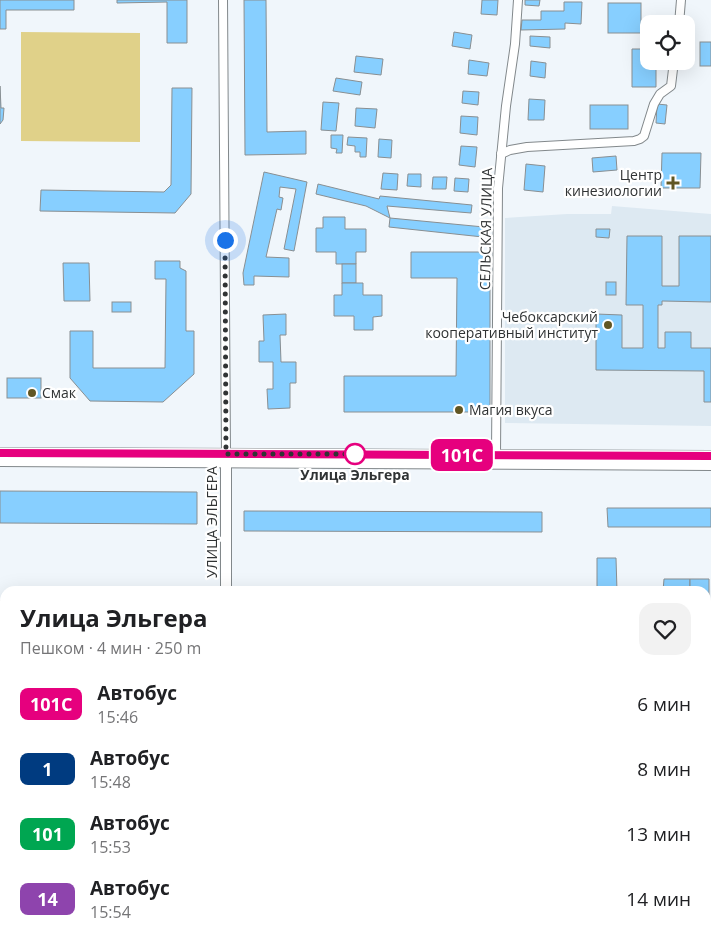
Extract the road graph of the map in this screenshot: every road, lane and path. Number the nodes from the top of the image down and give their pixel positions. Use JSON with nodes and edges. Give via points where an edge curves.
{"nodes":[{"id":1,"x":223,"y":0,"type":"edge"},
{"id":2,"x":518,"y":0,"type":"edge"},
{"id":3,"x":681,"y":0,"type":"edge"},
{"id":4,"x":679,"y":15,"type":"edge"},
{"id":5,"x":673,"y":70,"type":"edge"},
{"id":6,"x":501,"y":154,"type":"junction"},
{"id":7,"x":0,"y":453,"type":"edge"},
{"id":8,"x":711,"y":456,"type":"edge"},
{"id":9,"x":226,"y":458,"type":"junction"},
{"id":10,"x":496,"y":459,"type":"junction"},
{"id":11,"x":553,"y":460,"type":"junction"},
{"id":12,"x":0,"y":461,"type":"edge"},
{"id":13,"x":711,"y":465,"type":"edge"},
{"id":14,"x":226,"y":586,"type":"edge"}],
"edges":[{"from":1,"to":9,"type":"street"},
{"from":2,"to":6,"type":"street","name":"СЕЛЬСКАЯ УЛИЦА"},
{"from":3,"to":4,"type":"street"},
{"from":5,"to":6,"type":"street","name":"СЕЛЬСКАЯ УЛИЦА","via":[[670,86],[654,104],[644,136],[640,139],[527,147]]},
{"from":6,"to":10,"type":"street","name":"СЕЛЬСКАЯ УЛИЦА"},
{"from":7,"to":9,"type":"main road"},
{"from":8,"to":11,"type":"main road"},
{"from":9,"to":10,"type":"main road"},
{"from":9,"to":12,"type":"main road"},
{"from":9,"to":14,"type":"main road","name":"УЛИЦА ЭЛЬГЕРА"},
{"from":10,"to":11,"type":"main road"},
{"from":11,"to":13,"type":"main road"}]}
